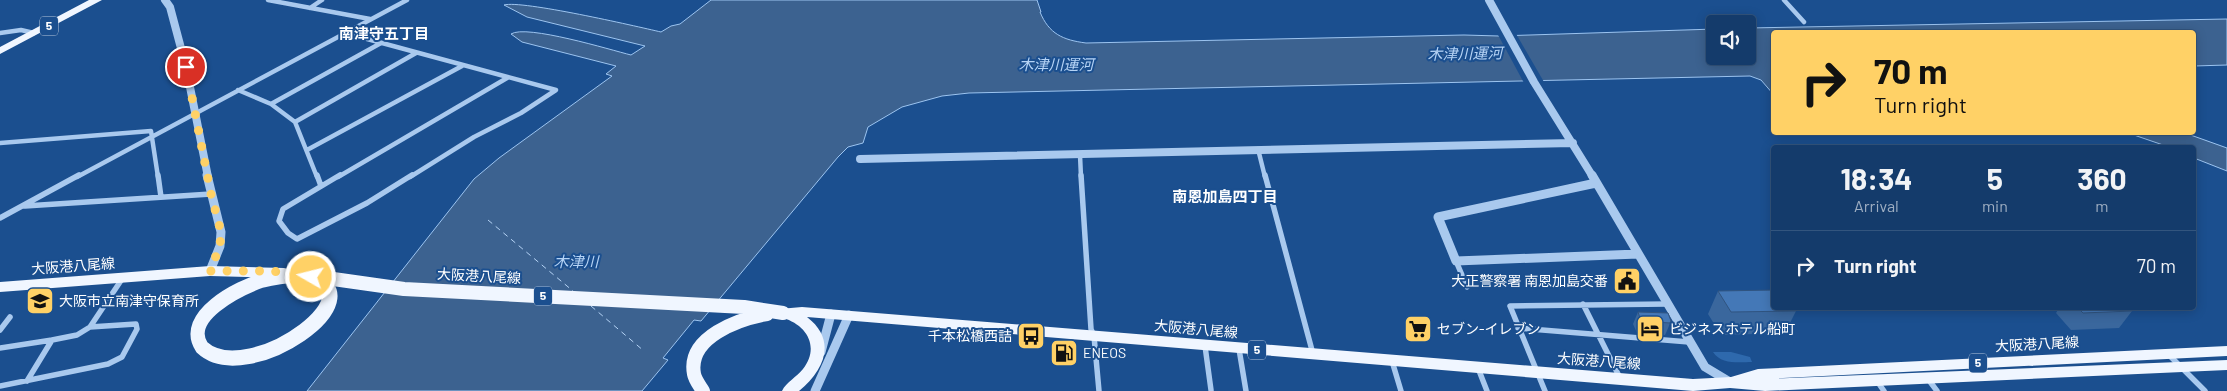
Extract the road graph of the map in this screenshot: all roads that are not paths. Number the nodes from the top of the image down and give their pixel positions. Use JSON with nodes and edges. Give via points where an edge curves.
{"nodes":[{"id":1,"x":88,"y":0,"type":"edge"},
{"id":2,"x":97,"y":0,"type":"edge"},
{"id":3,"x":165,"y":0,"type":"edge"},
{"id":4,"x":268,"y":0,"type":"edge"},
{"id":5,"x":322,"y":0,"type":"edge"},
{"id":6,"x":407,"y":0,"type":"edge"},
{"id":7,"x":1489,"y":0,"type":"edge"},
{"id":8,"x":1784,"y":0,"type":"edge"},
{"id":9,"x":310,"y":8,"type":"junction"},
{"id":10,"x":370,"y":19,"type":"junction"},
{"id":11,"x":1804,"y":22,"type":"dead end"},
{"id":12,"x":31,"y":32,"type":"junction"},
{"id":13,"x":0,"y":33,"type":"edge"},
{"id":14,"x":344,"y":33,"type":"junction"},
{"id":15,"x":381,"y":43,"type":"junction"},
{"id":16,"x":0,"y":47,"type":"edge"},
{"id":17,"x":0,"y":51,"type":"edge"},
{"id":18,"x":416,"y":53,"type":"junction"},
{"id":19,"x":462,"y":66,"type":"junction"},
{"id":20,"x":507,"y":78,"type":"junction"},
{"id":21,"x":238,"y":90,"type":"junction"},
{"id":22,"x":271,"y":104,"type":"junction"},
{"id":23,"x":197,"y":112,"type":"junction"},
{"id":24,"x":296,"y":122,"type":"junction"},
{"id":25,"x":152,"y":135,"type":"junction"},
{"id":26,"x":0,"y":143,"type":"edge"},
{"id":27,"x":1573,"y":143,"type":"junction"},
{"id":28,"x":306,"y":150,"type":"junction"},
{"id":29,"x":1258,"y":150,"type":"junction"},
{"id":30,"x":1080,"y":155,"type":"junction"},
{"id":31,"x":860,"y":159,"type":"dead end"},
{"id":32,"x":1596,"y":183,"type":"junction"},
{"id":33,"x":321,"y":186,"type":"junction"},
{"id":34,"x":211,"y":194,"type":"junction"},
{"id":35,"x":161,"y":197,"type":"junction"},
{"id":36,"x":22,"y":206,"type":"junction"},
{"id":37,"x":0,"y":218,"type":"edge"},
{"id":38,"x":1638,"y":254,"type":"junction"},
{"id":39,"x":1456,"y":261,"type":"junction"},
{"id":40,"x":210,"y":271,"type":"junction"},
{"id":41,"x":122,"y":278,"type":"junction"},
{"id":42,"x":0,"y":287,"type":"edge"},
{"id":43,"x":1467,"y":287,"type":"dead end"},
{"id":44,"x":1583,"y":304,"type":"junction"},
{"id":45,"x":1667,"y":304,"type":"junction"},
{"id":46,"x":831,"y":314,"type":"junction"},
{"id":47,"x":849,"y":315,"type":"junction"},
{"id":48,"x":10,"y":317,"type":"dead end"},
{"id":49,"x":90,"y":327,"type":"junction"},
{"id":50,"x":1518,"y":328,"type":"junction"},
{"id":51,"x":0,"y":330,"type":"edge"},
{"id":52,"x":1598,"y":335,"type":"junction"},
{"id":53,"x":1094,"y":336,"type":"junction"},
{"id":54,"x":52,"y":340,"type":"junction"},
{"id":55,"x":1689,"y":342,"type":"junction"},
{"id":56,"x":1205,"y":346,"type":"junction"},
{"id":57,"x":0,"y":348,"type":"edge"},
{"id":58,"x":1239,"y":349,"type":"junction"},
{"id":59,"x":2227,"y":352,"type":"edge"},
{"id":60,"x":1313,"y":354,"type":"junction"},
{"id":61,"x":2167,"y":354,"type":"junction"},
{"id":62,"x":1392,"y":361,"type":"junction"},
{"id":63,"x":2227,"y":365,"type":"edge"},
{"id":64,"x":1478,"y":368,"type":"junction"},
{"id":65,"x":2181,"y":368,"type":"junction"},
{"id":66,"x":1537,"y":373,"type":"junction"},
{"id":67,"x":1928,"y":379,"type":"junction"},
{"id":68,"x":1621,"y":380,"type":"junction"},
{"id":69,"x":27,"y":381,"type":"junction"},
{"id":70,"x":1730,"y":382,"type":"junction"},
{"id":71,"x":0,"y":386,"type":"edge"},
{"id":72,"x":1881,"y":386,"type":"edge"},
{"id":73,"x":1793,"y":388,"type":"edge"},
{"id":74,"x":1211,"y":390,"type":"edge"},
{"id":75,"x":704,"y":391,"type":"edge"},
{"id":76,"x":789,"y":391,"type":"edge"},
{"id":77,"x":813,"y":391,"type":"edge"},
{"id":78,"x":1099,"y":391,"type":"edge"},
{"id":79,"x":1246,"y":391,"type":"edge"},
{"id":80,"x":1401,"y":391,"type":"edge"},
{"id":81,"x":1487,"y":391,"type":"edge"},
{"id":82,"x":1544,"y":391,"type":"edge"},
{"id":83,"x":1937,"y":391,"type":"edge"},
{"id":84,"x":2205,"y":391,"type":"edge"}],
"edges":[{"from":1,"to":12,"type":"main road","number":"5"},
{"from":2,"to":12,"type":"main road","number":"5"},
{"from":3,"to":23,"type":"street","via":[[170,7]]},
{"from":4,"to":9,"type":"street"},
{"from":5,"to":9,"type":"street"},
{"from":6,"to":10,"type":"street"},
{"from":7,"to":27,"type":"street","via":[[1534,82]]},
{"from":8,"to":11,"type":"street"},
{"from":9,"to":10,"type":"street"},
{"from":10,"to":14,"type":"street"},
{"from":12,"to":13,"type":"street"},
{"from":12,"to":16,"type":"main road","number":"5"},
{"from":12,"to":17,"type":"main road","number":"5"},
{"from":14,"to":15,"type":"street"},
{"from":14,"to":21,"type":"street"},
{"from":15,"to":18,"type":"street"},
{"from":15,"to":22,"type":"street"},
{"from":18,"to":19,"type":"street"},
{"from":18,"to":24,"type":"street"},
{"from":19,"to":20,"type":"street"},
{"from":19,"to":28,"type":"street"},
{"from":20,"to":33,"type":"street"},
{"from":20,"to":33,"type":"street","via":[[556,90],[521,113],[474,136],[368,203],[298,240],[279,221],[283,209]]},
{"from":21,"to":22,"type":"street"},
{"from":21,"to":23,"type":"street"},
{"from":22,"to":24,"type":"street"},
{"from":23,"to":25,"type":"street"},
{"from":23,"to":34,"type":"street"},
{"from":24,"to":28,"type":"street"},
{"from":25,"to":26,"type":"street","via":[[151,131]]},
{"from":25,"to":35,"type":"street"},
{"from":25,"to":36,"type":"street"},
{"from":27,"to":29,"type":"street"},
{"from":27,"to":32,"type":"street"},
{"from":28,"to":33,"type":"street"},
{"from":29,"to":30,"type":"street"},
{"from":29,"to":60,"type":"street"},
{"from":30,"to":31,"type":"street"},
{"from":30,"to":53,"type":"street"},
{"from":32,"to":38,"type":"street"},
{"from":32,"to":39,"type":"street","via":[[1438,217]]},
{"from":34,"to":35,"type":"street"},
{"from":34,"to":40,"type":"street","via":[[221,232],[220,246]]},
{"from":35,"to":36,"type":"street"},
{"from":36,"to":37,"type":"street"},
{"from":38,"to":39,"type":"street"},
{"from":38,"to":45,"type":"street"},
{"from":39,"to":43,"type":"street"},
{"from":40,"to":41,"type":"main road","name":"大阪港八尾線","number":"5"},
{"from":40,"to":76,"type":"main road","name":"大阪港八尾線","number":"5","bridge":true,"via":[[272,271],[304,275],[323,283],[329,292],[329,301],[321,318],[296,338],[265,352],[232,357],[207,352],[199,344],[197,335],[206,315],[232,294],[270,278],[304,275],[317,278],[324,283],[330,291],[330,299],[322,318],[299,337],[267,352],[236,358],[222,357],[206,352],[199,346],[196,337],[198,328],[203,318],[209,311],[228,295],[248,285],[270,278],[290,275],[304,275],[396,288],[744,307],[790,315],[808,326],[817,339],[819,352],[815,365],[803,381]]},
{"from":41,"to":42,"type":"main road","name":"大阪港八尾線","number":"5"},
{"from":41,"to":49,"type":"street"},
{"from":44,"to":45,"type":"street"},
{"from":44,"to":50,"type":"street","via":[[1510,306]]},
{"from":44,"to":52,"type":"street"},
{"from":45,"to":55,"type":"street"},
{"from":46,"to":47,"type":"main road","name":"大阪港八尾線","number":"5"},
{"from":46,"to":75,"type":"main road","name":"大阪港八尾線","number":"5","bridge":true,"via":[[763,314],[719,331],[705,342],[697,355],[694,369],[697,382]]},
{"from":46,"to":77,"type":"street"},
{"from":47,"to":53,"type":"main road","name":"大阪港八尾線","number":"5"},
{"from":47,"to":77,"type":"street"},
{"from":48,"to":51,"type":"street"},
{"from":49,"to":54,"type":"street","via":[[77,335]]},
{"from":49,"to":69,"type":"street","via":[[134,324],[138,327],[122,357],[116,361]]},
{"from":50,"to":52,"type":"street"},
{"from":50,"to":66,"type":"street"},
{"from":52,"to":55,"type":"street"},
{"from":52,"to":68,"type":"street"},
{"from":53,"to":56,"type":"main road","name":"大阪港八尾線","number":"5"},
{"from":53,"to":78,"type":"street"},
{"from":54,"to":57,"type":"street"},
{"from":54,"to":69,"type":"street"},
{"from":55,"to":70,"type":"street","via":[[1705,367]]},
{"from":56,"to":58,"type":"main road","name":"大阪港八尾線","number":"5"},
{"from":56,"to":74,"type":"street"},
{"from":58,"to":60,"type":"main road","name":"大阪港八尾線","number":"5"},
{"from":58,"to":79,"type":"street"},
{"from":59,"to":61,"type":"main road","name":"大阪港八尾線","number":"5"},
{"from":60,"to":62,"type":"main road","name":"大阪港八尾線","number":"5"},
{"from":61,"to":65,"type":"street"},
{"from":61,"to":70,"type":"main road","name":"大阪港八尾線","number":"5","via":[[1758,374]]},
{"from":62,"to":64,"type":"main road","name":"大阪港八尾線","number":"5"},
{"from":62,"to":80,"type":"street"},
{"from":63,"to":65,"type":"main road","name":"大阪港八尾線","number":"5"},
{"from":64,"to":66,"type":"main road","name":"大阪港八尾線","number":"5"},
{"from":64,"to":81,"type":"street"},
{"from":65,"to":67,"type":"main road","name":"大阪港八尾線","number":"5"},
{"from":65,"to":84,"type":"street"},
{"from":66,"to":68,"type":"main road","name":"大阪港八尾線","number":"5"},
{"from":66,"to":82,"type":"street"},
{"from":67,"to":72,"type":"main road","name":"大阪港八尾線","number":"5"},
{"from":67,"to":83,"type":"street"},
{"from":68,"to":70,"type":"main road","name":"大阪港八尾線","number":"5","via":[[1693,385]]},
{"from":69,"to":71,"type":"street"},
{"from":70,"to":73,"type":"main road","name":"大阪港八尾線","number":"5"},
{"from":72,"to":73,"type":"main road","name":"大阪港八尾線","number":"5"},
{"from":75,"to":76,"type":"main road","name":"大阪港八尾線","number":"5","bridge":true,"via":[[694,378],[694,365],[698,351],[709,338],[735,321],[776,314],[791,316],[803,323],[818,342],[818,356],[812,369]]}]}
